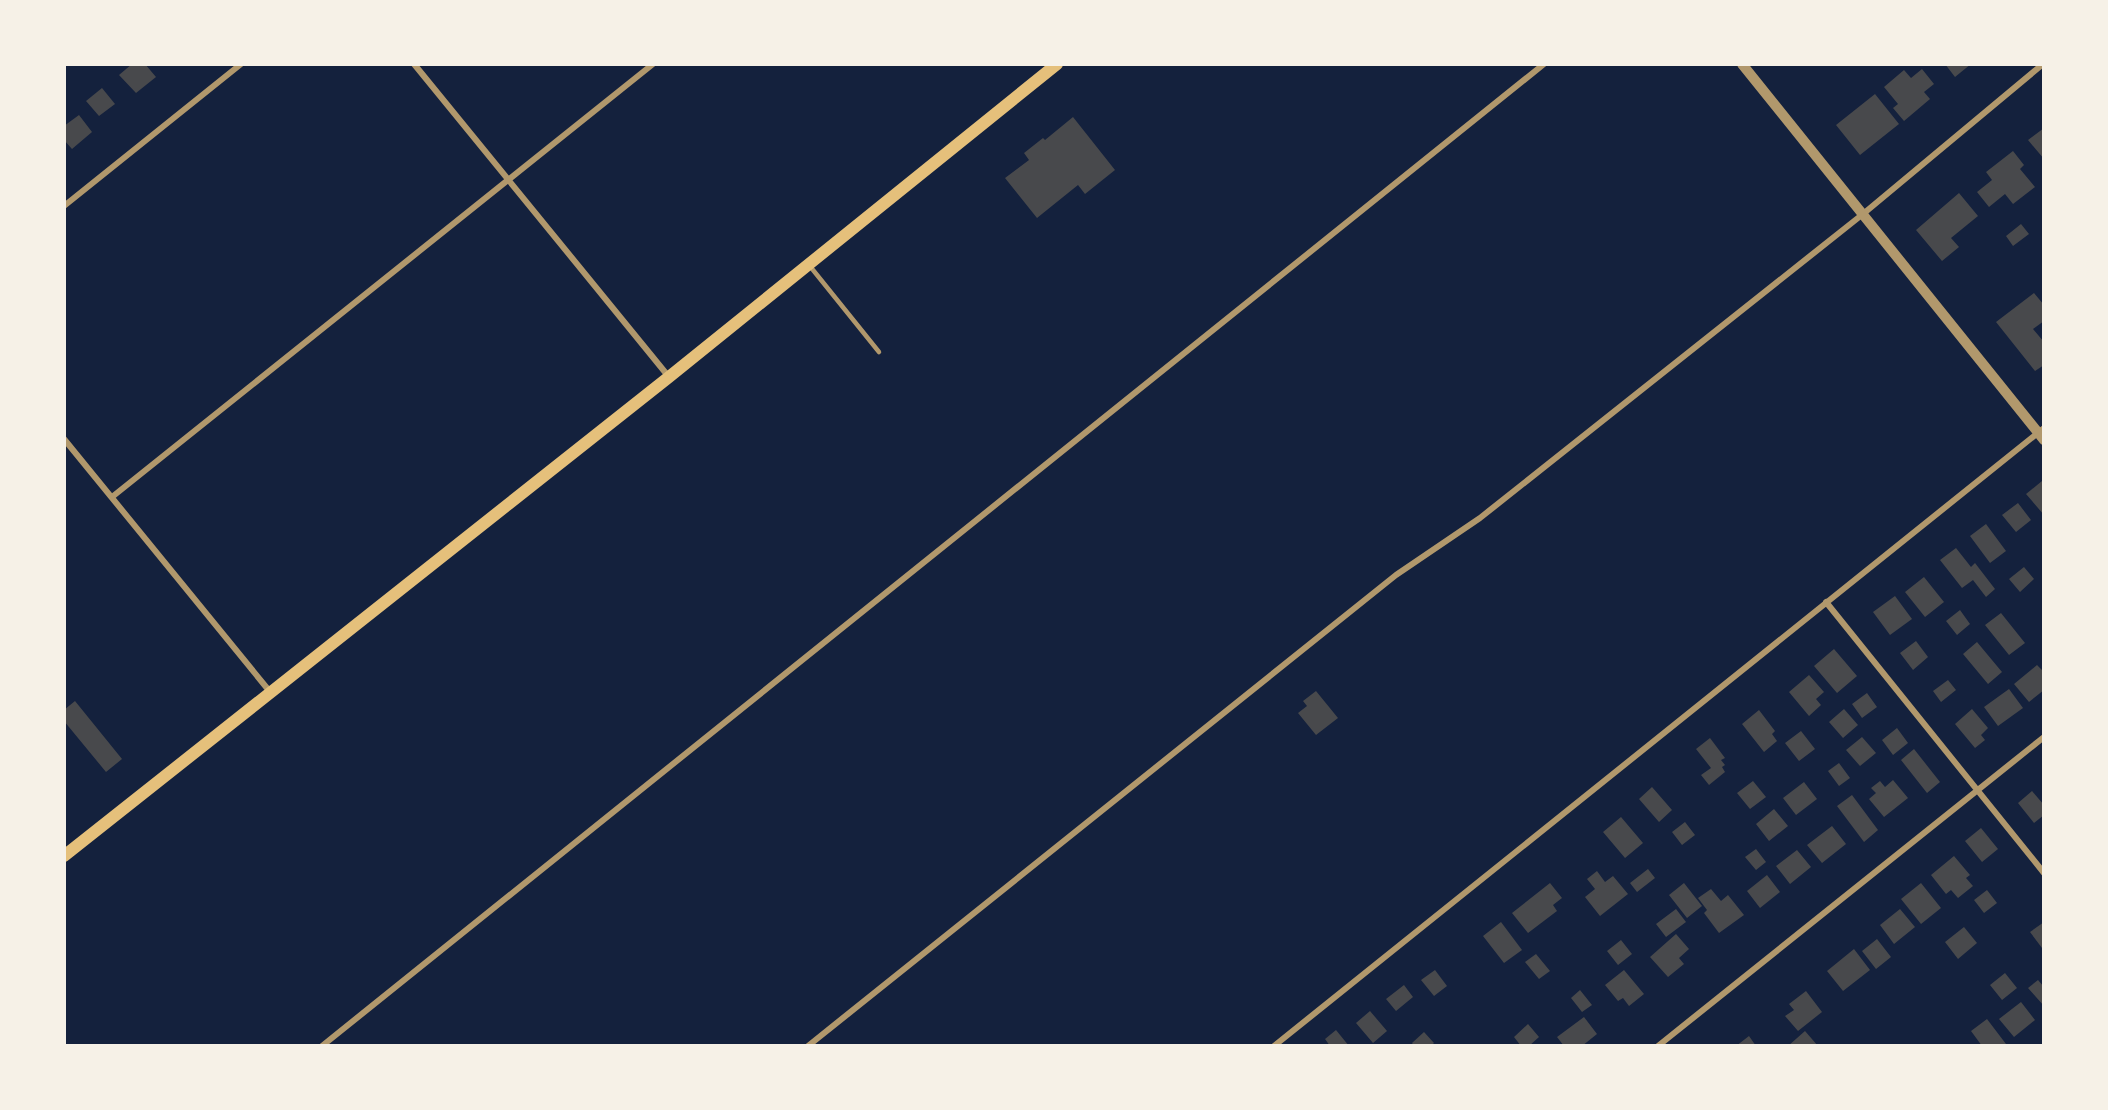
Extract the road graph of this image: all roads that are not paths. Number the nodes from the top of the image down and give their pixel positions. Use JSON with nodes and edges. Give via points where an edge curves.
{"nodes":[{"id":1,"x":241,"y":64,"type":"edge"},
{"id":2,"x":414,"y":64,"type":"edge"},
{"id":3,"x":652,"y":64,"type":"edge"},
{"id":4,"x":1058,"y":64,"type":"edge"},
{"id":5,"x":1544,"y":64,"type":"edge"},
{"id":6,"x":1742,"y":64,"type":"edge"},
{"id":7,"x":2043,"y":64,"type":"edge"},
{"id":8,"x":508,"y":180,"type":"junction"},
{"id":9,"x":64,"y":206,"type":"edge"},
{"id":10,"x":1863,"y":214,"type":"junction"},
{"id":11,"x":809,"y":264,"type":"junction"},
{"id":12,"x":879,"y":352,"type":"dead end"},
{"id":13,"x":669,"y":377,"type":"junction"},
{"id":14,"x":2041,"y":434,"type":"edge"},
{"id":15,"x":64,"y":439,"type":"edge"},
{"id":16,"x":112,"y":497,"type":"junction"},
{"id":17,"x":1827,"y":602,"type":"junction"},
{"id":18,"x":271,"y":694,"type":"junction"},
{"id":19,"x":2043,"y":737,"type":"edge"},
{"id":20,"x":1977,"y":790,"type":"junction"},
{"id":21,"x":64,"y":856,"type":"edge"},
{"id":22,"x":2043,"y":873,"type":"edge"},
{"id":23,"x":322,"y":1046,"type":"edge"},
{"id":24,"x":808,"y":1046,"type":"edge"},
{"id":25,"x":1274,"y":1046,"type":"edge"},
{"id":26,"x":1658,"y":1046,"type":"edge"}],
"edges":[{"from":1,"to":9,"type":"street"},
{"from":2,"to":8,"type":"street"},
{"from":3,"to":8,"type":"street"},
{"from":4,"to":11,"type":"main road"},
{"from":5,"to":23,"type":"street"},
{"from":6,"to":10,"type":"street"},
{"from":7,"to":10,"type":"street"},
{"from":8,"to":13,"type":"street"},
{"from":8,"to":16,"type":"street"},
{"from":10,"to":14,"type":"street"},
{"from":10,"to":24,"type":"street","via":[[1480,518],[1396,575]]},
{"from":11,"to":12,"type":"lane"},
{"from":11,"to":13,"type":"main road"},
{"from":13,"to":18,"type":"main road"},
{"from":14,"to":17,"type":"street"},
{"from":15,"to":16,"type":"street"},
{"from":16,"to":18,"type":"street"},
{"from":17,"to":20,"type":"street"},
{"from":17,"to":25,"type":"street"},
{"from":18,"to":21,"type":"main road"},
{"from":19,"to":20,"type":"street"},
{"from":20,"to":22,"type":"street"},
{"from":20,"to":26,"type":"street"}]}
